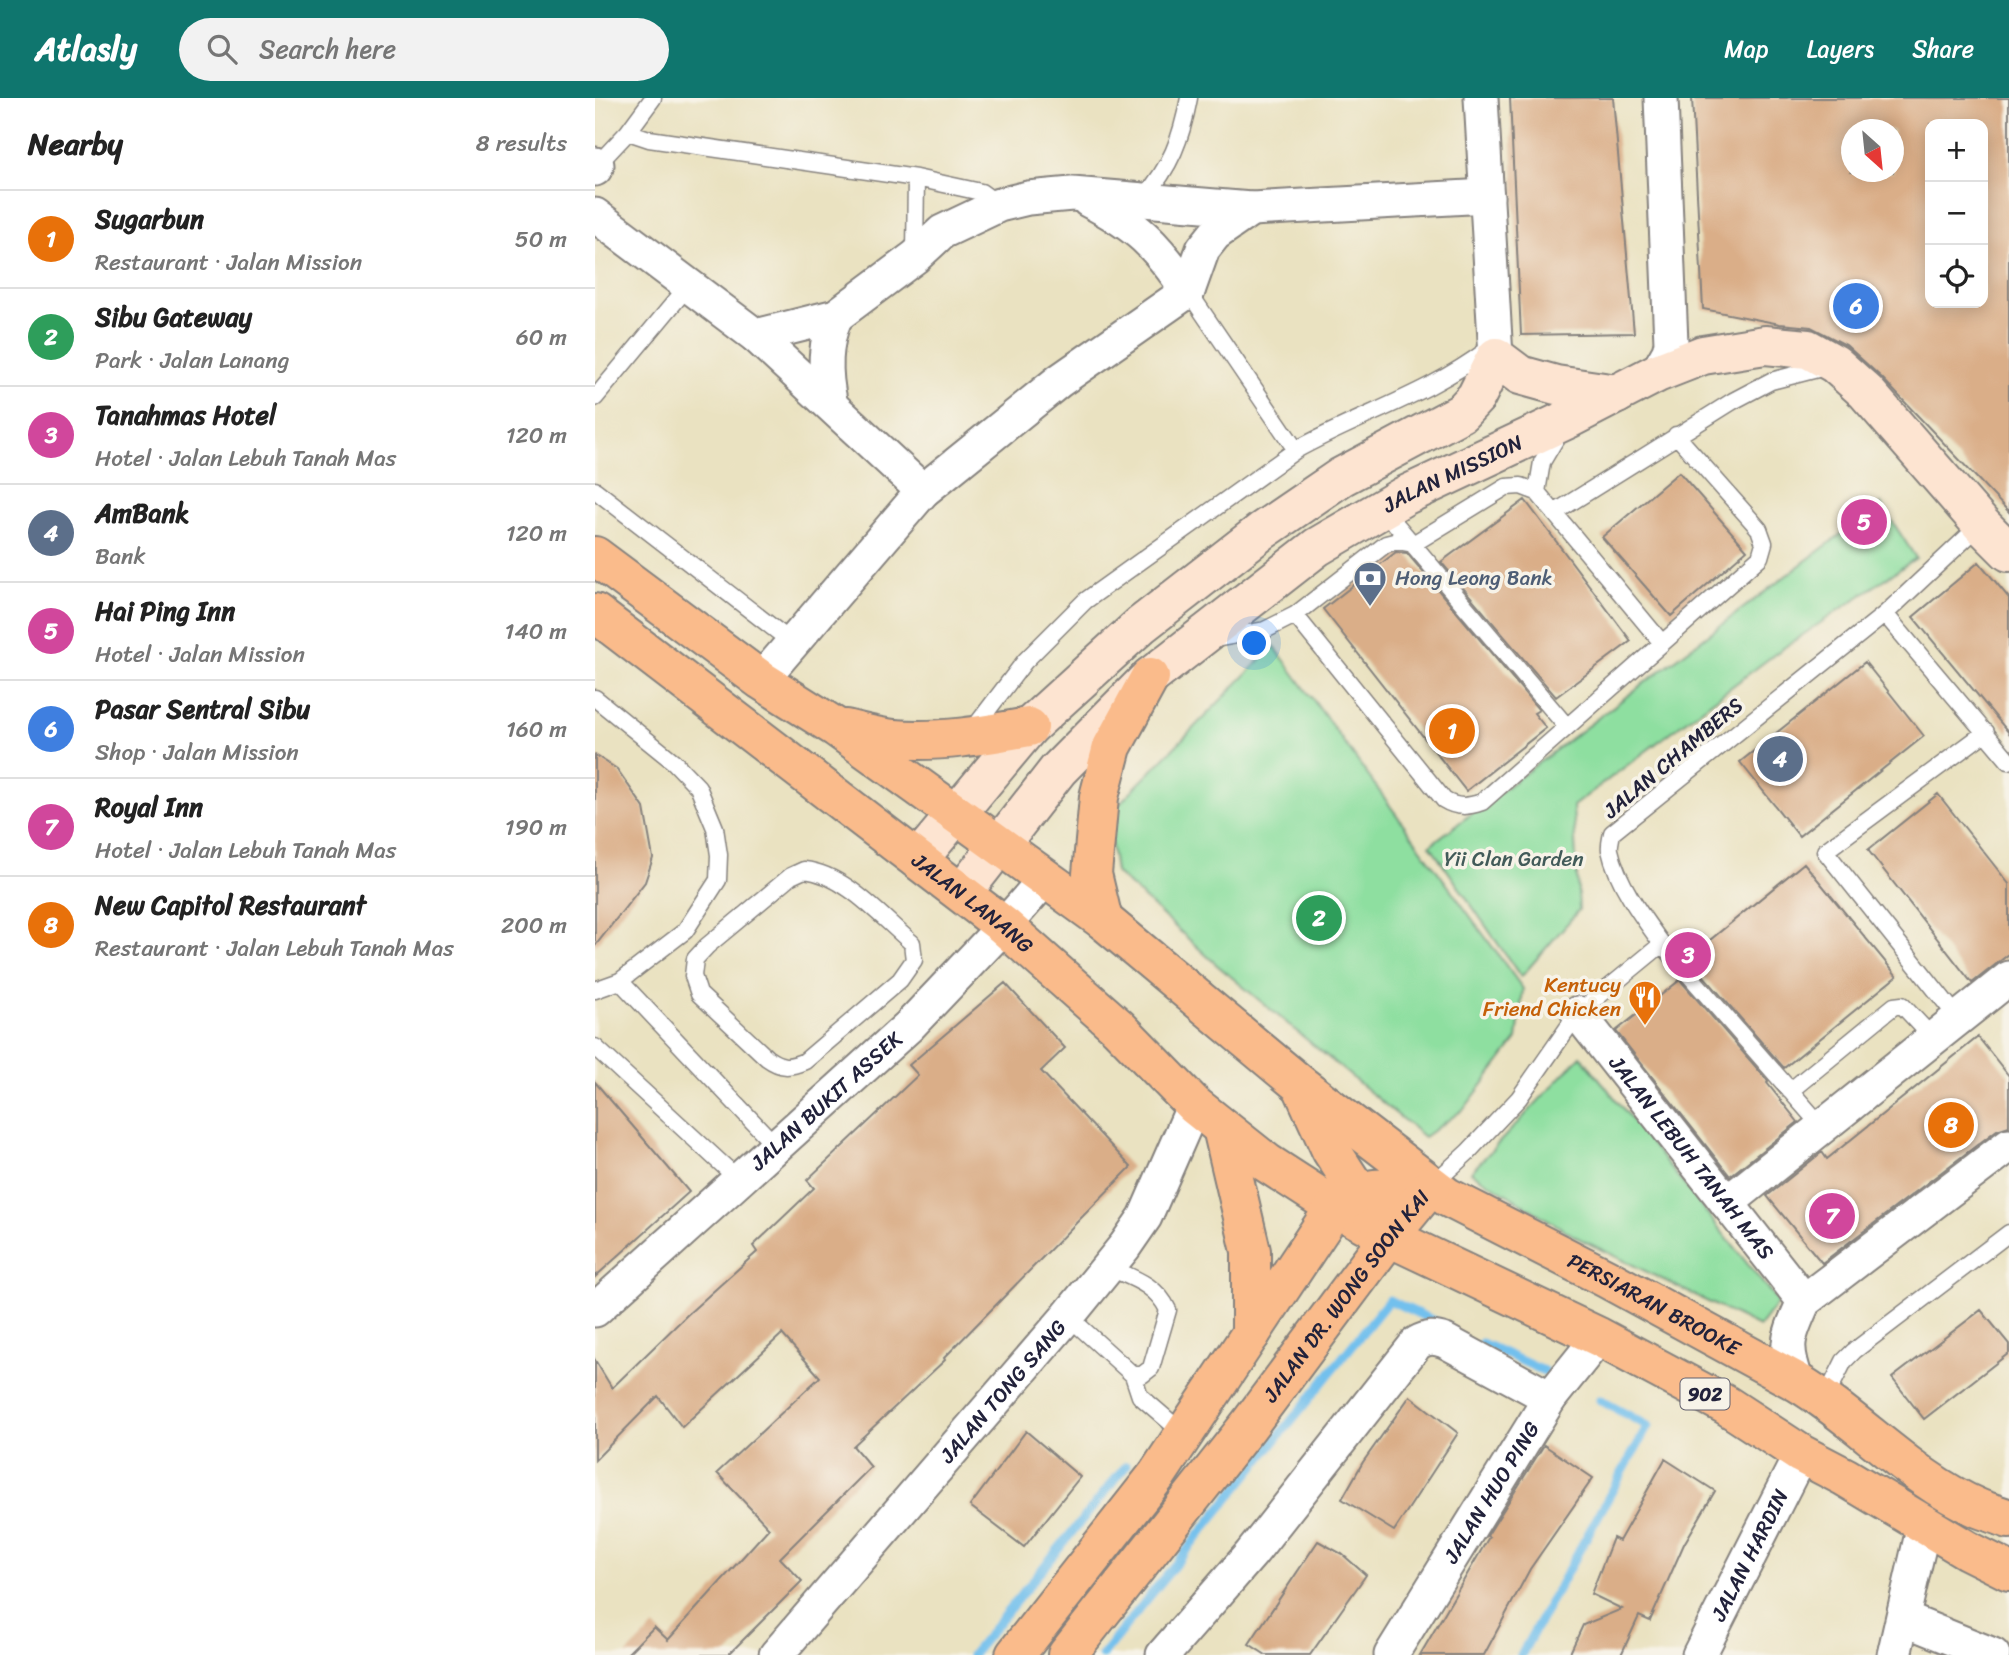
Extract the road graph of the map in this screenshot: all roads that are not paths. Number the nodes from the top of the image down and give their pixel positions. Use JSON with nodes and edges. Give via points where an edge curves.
{"nodes":[{"id":1,"x":653,"y":98,"type":"edge"},
{"id":2,"x":1189,"y":98,"type":"edge"},
{"id":3,"x":1481,"y":98,"type":"edge"},
{"id":4,"x":1661,"y":98,"type":"edge"},
{"id":5,"x":628,"y":132,"type":"junction"},
{"id":6,"x":596,"y":166,"type":"edge"},
{"id":7,"x":916,"y":178,"type":"junction"},
{"id":8,"x":1078,"y":195,"type":"junction"},
{"id":9,"x":1487,"y":196,"type":"junction"},
{"id":10,"x":1143,"y":199,"type":"junction"},
{"id":11,"x":999,"y":205,"type":"junction"},
{"id":12,"x":1251,"y":209,"type":"junction"},
{"id":13,"x":595,"y":215,"type":"edge"},
{"id":14,"x":915,"y":257,"type":"junction"},
{"id":15,"x":688,"y":286,"type":"junction"},
{"id":16,"x":1188,"y":291,"type":"junction"},
{"id":17,"x":836,"y":316,"type":"junction"},
{"id":18,"x":756,"y":336,"type":"junction"},
{"id":19,"x":1496,"y":350,"type":"junction"},
{"id":20,"x":1835,"y":364,"type":"junction"},
{"id":21,"x":1657,"y":373,"type":"junction"},
{"id":22,"x":1617,"y":394,"type":"junction"},
{"id":23,"x":595,"y":398,"type":"edge"},
{"id":24,"x":831,"y":405,"type":"junction"},
{"id":25,"x":1568,"y":419,"type":"junction"},
{"id":26,"x":1676,"y":435,"type":"junction"},
{"id":27,"x":1296,"y":450,"type":"junction"},
{"id":28,"x":595,"y":490,"type":"edge"},
{"id":29,"x":923,"y":491,"type":"junction"},
{"id":30,"x":1537,"y":492,"type":"junction"},
{"id":31,"x":1383,"y":509,"type":"junction"},
{"id":32,"x":1554,"y":513,"type":"junction"},
{"id":33,"x":1999,"y":540,"type":"edge"},
{"id":34,"x":1413,"y":544,"type":"junction"},
{"id":35,"x":595,"y":556,"type":"edge"},
{"id":36,"x":595,"y":613,"type":"edge"},
{"id":37,"x":1885,"y":614,"type":"junction"},
{"id":38,"x":1295,"y":615,"type":"junction"},
{"id":39,"x":1663,"y":643,"type":"junction"},
{"id":40,"x":794,"y":644,"type":"junction"},
{"id":41,"x":1190,"y":645,"type":"junction"},
{"id":42,"x":1150,"y":677,"type":"junction"},
{"id":43,"x":761,"y":680,"type":"junction"},
{"id":44,"x":595,"y":698,"type":"edge"},
{"id":45,"x":837,"y":727,"type":"junction"},
{"id":46,"x":1029,"y":727,"type":"junction"},
{"id":47,"x":1567,"y":727,"type":"junction"},
{"id":48,"x":1986,"y":732,"type":"junction"},
{"id":49,"x":967,"y":736,"type":"junction"},
{"id":50,"x":2009,"y":761,"type":"edge"},
{"id":51,"x":956,"y":814,"type":"junction"},
{"id":52,"x":999,"y":845,"type":"junction"},
{"id":53,"x":918,"y":860,"type":"junction"},
{"id":54,"x":1045,"y":879,"type":"junction"},
{"id":55,"x":962,"y":893,"type":"junction"},
{"id":56,"x":1103,"y":920,"type":"junction"},
{"id":57,"x":1004,"y":926,"type":"junction"},
{"id":58,"x":685,"y":932,"type":"junction"},
{"id":59,"x":1662,"y":944,"type":"junction"},
{"id":60,"x":707,"y":946,"type":"junction"},
{"id":61,"x":2009,"y":978,"type":"edge"},
{"id":62,"x":620,"y":981,"type":"junction"},
{"id":63,"x":595,"y":990,"type":"edge"},
{"id":64,"x":1578,"y":1013,"type":"junction"},
{"id":65,"x":1958,"y":1018,"type":"junction"},
{"id":66,"x":1933,"y":1038,"type":"junction"},
{"id":67,"x":595,"y":1047,"type":"edge"},
{"id":68,"x":1302,"y":1086,"type":"junction"},
{"id":69,"x":1790,"y":1091,"type":"junction"},
{"id":70,"x":1208,"y":1117,"type":"junction"},
{"id":71,"x":1822,"y":1127,"type":"junction"},
{"id":72,"x":775,"y":1145,"type":"junction"},
{"id":73,"x":2009,"y":1145,"type":"edge"},
{"id":74,"x":738,"y":1179,"type":"junction"},
{"id":75,"x":1431,"y":1186,"type":"junction"},
{"id":76,"x":1346,"y":1200,"type":"junction"},
{"id":77,"x":1727,"y":1203,"type":"junction"},
{"id":78,"x":2009,"y":1233,"type":"edge"},
{"id":79,"x":1389,"y":1237,"type":"junction"},
{"id":80,"x":1108,"y":1267,"type":"junction"},
{"id":81,"x":1804,"y":1301,"type":"junction"},
{"id":82,"x":595,"y":1310,"type":"edge"},
{"id":83,"x":1068,"y":1316,"type":"junction"},
{"id":84,"x":1251,"y":1334,"type":"junction"},
{"id":85,"x":1599,"y":1337,"type":"junction"},
{"id":86,"x":1133,"y":1375,"type":"junction"},
{"id":87,"x":1811,"y":1390,"type":"junction"},
{"id":88,"x":1551,"y":1398,"type":"junction"},
{"id":89,"x":1184,"y":1434,"type":"junction"},
{"id":90,"x":1801,"y":1454,"type":"junction"},
{"id":91,"x":2009,"y":1519,"type":"edge"},
{"id":92,"x":1924,"y":1525,"type":"junction"},
{"id":93,"x":2009,"y":1571,"type":"edge"},
{"id":94,"x":1904,"y":1619,"type":"junction"},
{"id":95,"x":776,"y":1655,"type":"edge"},
{"id":96,"x":1015,"y":1655,"type":"edge"},
{"id":97,"x":1067,"y":1655,"type":"edge"},
{"id":98,"x":1163,"y":1655,"type":"edge"},
{"id":99,"x":1391,"y":1655,"type":"edge"},
{"id":100,"x":1699,"y":1655,"type":"edge"},
{"id":101,"x":1894,"y":1655,"type":"edge"},
{"id":102,"x":1993,"y":1655,"type":"edge"}],
"edges":[{"from":1,"to":5,"type":"lane"},
{"from":2,"to":10,"type":"lane","via":[[1182,133]]},
{"from":3,"to":9,"type":"street"},
{"from":4,"to":21,"type":"street","via":[[1671,342]]},
{"from":5,"to":6,"type":"lane"},
{"from":5,"to":7,"type":"lane","via":[[649,139]]},
{"from":7,"to":11,"type":"lane","via":[[981,192]]},
{"from":7,"to":14,"type":"lane"},
{"from":8,"to":10,"type":"street"},
{"from":8,"to":11,"type":"street"},
{"from":8,"to":16,"type":"street","via":[[1131,224],[1168,261]]},
{"from":9,"to":12,"type":"street"},
{"from":9,"to":19,"type":"street"},
{"from":10,"to":12,"type":"street"},
{"from":11,"to":14,"type":"street","via":[[942,232]]},
{"from":12,"to":16,"type":"street","via":[[1215,234],[1203,249]]},
{"from":13,"to":15,"type":"street"},
{"from":14,"to":17,"type":"street"},
{"from":15,"to":18,"type":"street"},
{"from":15,"to":23,"type":"lane"},
{"from":16,"to":27,"type":"lane"},
{"from":16,"to":29,"type":"street","via":[[1059,381]]},
{"from":17,"to":18,"type":"street"},
{"from":17,"to":24,"type":"street","via":[[825,367]]},
{"from":18,"to":24,"type":"street"},
{"from":19,"to":22,"type":"street","via":[[1520,375]]},
{"from":19,"to":27,"type":"lane"},
{"from":19,"to":46,"type":"street","via":[[1476,397],[1461,413],[1341,477],[1262,531],[1142,625]]},
{"from":20,"to":21,"type":"street","name":"JALAN MISSION","via":[[1808,349],[1765,345],[1703,355]]},
{"from":20,"to":26,"type":"lane","via":[[1771,381]]},
{"from":20,"to":33,"type":"street","name":"JALAN MISSION","via":[[1875,401]]},
{"from":21,"to":22,"type":"street","name":"JALAN MISSION"},
{"from":22,"to":25,"type":"street","name":"JALAN MISSION"},
{"from":24,"to":29,"type":"street"},
{"from":25,"to":30,"type":"lane","via":[[1542,462]]},
{"from":25,"to":31,"type":"street","name":"JALAN MISSION"},
{"from":26,"to":32,"type":"lane"},
{"from":26,"to":39,"type":"lane","via":[[1759,530],[1764,543],[1760,557]]},
{"from":27,"to":49,"type":"lane","via":[[1084,601],[1025,661]]},
{"from":28,"to":40,"type":"lane"},
{"from":29,"to":40,"type":"street"},
{"from":30,"to":32,"type":"lane"},
{"from":30,"to":34,"type":"lane","via":[[1521,485],[1506,487]]},
{"from":31,"to":34,"type":"lane"},
{"from":31,"to":41,"type":"street","name":"JALAN MISSION","via":[[1317,547]]},
{"from":32,"to":39,"type":"lane"},
{"from":33,"to":37,"type":"lane","name":"JALAN CHAMBERS"},
{"from":34,"to":38,"type":"lane","via":[[1386,544]]},
{"from":34,"to":47,"type":"lane"},
{"from":35,"to":43,"type":"main road"},
{"from":36,"to":53,"type":"main road","name":"JALAN LANANG"},
{"from":37,"to":48,"type":"lane"},
{"from":37,"to":59,"type":"lane","name":"JALAN CHAMBERS","via":[[1612,833],[1609,848],[1618,869]]},
{"from":38,"to":41,"type":"lane","via":[[1265,630]]},
{"from":38,"to":47,"type":"lane","via":[[1444,800],[1453,805],[1482,802]]},
{"from":39,"to":47,"type":"lane"},
{"from":40,"to":43,"type":"street"},
{"from":41,"to":42,"type":"street","name":"JALAN MISSION"},
{"from":42,"to":52,"type":"street","name":"JALAN MISSION","via":[[1058,770]]},
{"from":42,"to":56,"type":"main road","via":[[1112,747],[1099,797],[1092,874]]},
{"from":43,"to":45,"type":"main road"},
{"from":44,"to":58,"type":"lane","via":[[698,787],[715,828],[718,880]]},
{"from":45,"to":49,"type":"main road","via":[[892,739]]},
{"from":45,"to":51,"type":"main road"},
{"from":46,"to":49,"type":"main road"},
{"from":46,"to":51,"type":"street"},
{"from":48,"to":50,"type":"lane"},
{"from":48,"to":65,"type":"lane","via":[[1825,851]]},
{"from":51,"to":52,"type":"main road"},
{"from":51,"to":53,"type":"street"},
{"from":52,"to":54,"type":"main road"},
{"from":52,"to":55,"type":"street","name":"JALAN MISSION"},
{"from":53,"to":55,"type":"main road","name":"JALAN LANANG"},
{"from":54,"to":56,"type":"main road"},
{"from":54,"to":57,"type":"street","name":"JALAN BUKIT ASSEK"},
{"from":55,"to":57,"type":"main road","name":"JALAN LANANG"},
{"from":56,"to":68,"type":"main road"},
{"from":57,"to":70,"type":"main road","name":"JALAN LANANG","via":[[1118,1027]]},
{"from":57,"to":72,"type":"street","name":"JALAN BUKIT ASSEK","via":[[909,1026]]},
{"from":58,"to":60,"type":"lane"},
{"from":58,"to":62,"type":"lane"},
{"from":59,"to":64,"type":"lane"},
{"from":59,"to":69,"type":"lane","name":"JALAN CHAMBERS"},
{"from":60,"to":60,"type":"lane","via":[[791,876],[804,870],[819,871],[839,880],[912,943],[914,960],[900,980],[792,1067],[767,1058],[699,993],[693,976],[695,959]]},
{"from":61,"to":65,"type":"street"},
{"from":62,"to":63,"type":"lane"},
{"from":62,"to":72,"type":"lane"},
{"from":64,"to":75,"type":"lane","via":[[1519,1098]]},
{"from":64,"to":77,"type":"street","name":"JALAN LEBUH TANAH MAS"},
{"from":65,"to":66,"type":"street"},
{"from":66,"to":69,"type":"lane","via":[[1902,1005],[1894,1006]]},
{"from":66,"to":71,"type":"street"},
{"from":67,"to":74,"type":"lane"},
{"from":68,"to":75,"type":"main road","name":"PERSIARAN BROOKE","number":"902"},
{"from":68,"to":76,"type":"main road","via":[[1331,1150]]},
{"from":69,"to":71,"type":"lane","name":"JALAN CHAMBERS"},
{"from":70,"to":76,"type":"main road","name":"JALAN LANANG","via":[[1267,1163]]},
{"from":70,"to":80,"type":"street","name":"JALAN TONG SANG"},
{"from":70,"to":84,"type":"main road","via":[[1251,1251]]},
{"from":71,"to":77,"type":"street"},
{"from":72,"to":74,"type":"street","name":"JALAN BUKIT ASSEK"},
{"from":73,"to":81,"type":"street"},
{"from":74,"to":82,"type":"street","name":"JALAN BUKIT ASSEK"},
{"from":75,"to":76,"type":"main road","name":"JALAN DR. WONG SOON KAI","via":[[1396,1186]]},
{"from":75,"to":79,"type":"main road","name":"JALAN DR. WONG SOON KAI"},
{"from":75,"to":87,"type":"main road","name":"PERSIARAN BROOKE","number":"902"},
{"from":76,"to":79,"type":"main road","number":"902"},
{"from":76,"to":84,"type":"main road"},
{"from":77,"to":81,"type":"street","name":"JALAN LEBUH TANAH MAS"},
{"from":78,"to":87,"type":"lane","via":[[1854,1351]]},
{"from":79,"to":85,"type":"main road","number":"902"},
{"from":79,"to":97,"type":"main road","name":"JALAN DR. WONG SOON KAI","via":[[1248,1426]]},
{"from":80,"to":83,"type":"street","name":"JALAN TONG SANG"},
{"from":80,"to":86,"type":"lane","via":[[1149,1286],[1168,1310],[1151,1368],[1142,1376]]},
{"from":81,"to":87,"type":"street","via":[[1787,1340],[1789,1361]]},
{"from":83,"to":86,"type":"lane"},
{"from":83,"to":95,"type":"street","name":"JALAN TONG SANG"},
{"from":84,"to":89,"type":"main road"},
{"from":85,"to":88,"type":"street","name":"JALAN HUO PING"},
{"from":85,"to":90,"type":"main road","number":"902","via":[[1726,1405]]},
{"from":86,"to":89,"type":"lane","via":[[1140,1396]]},
{"from":87,"to":91,"type":"main road","name":"PERSIARAN BROOKE","number":"902","via":[[1947,1491]]},
{"from":88,"to":98,"type":"street","via":[[1445,1341],[1434,1337],[1417,1343],[1251,1554]]},
{"from":88,"to":99,"type":"street","name":"JALAN HUO PING"},
{"from":89,"to":96,"type":"main road"},
{"from":90,"to":92,"type":"main road","number":"902"},
{"from":90,"to":100,"type":"street","name":"JALAN HARDIN"},
{"from":92,"to":93,"type":"main road","number":"902"},
{"from":92,"to":94,"type":"street"},
{"from":94,"to":101,"type":"street"},
{"from":94,"to":102,"type":"street"}]}
